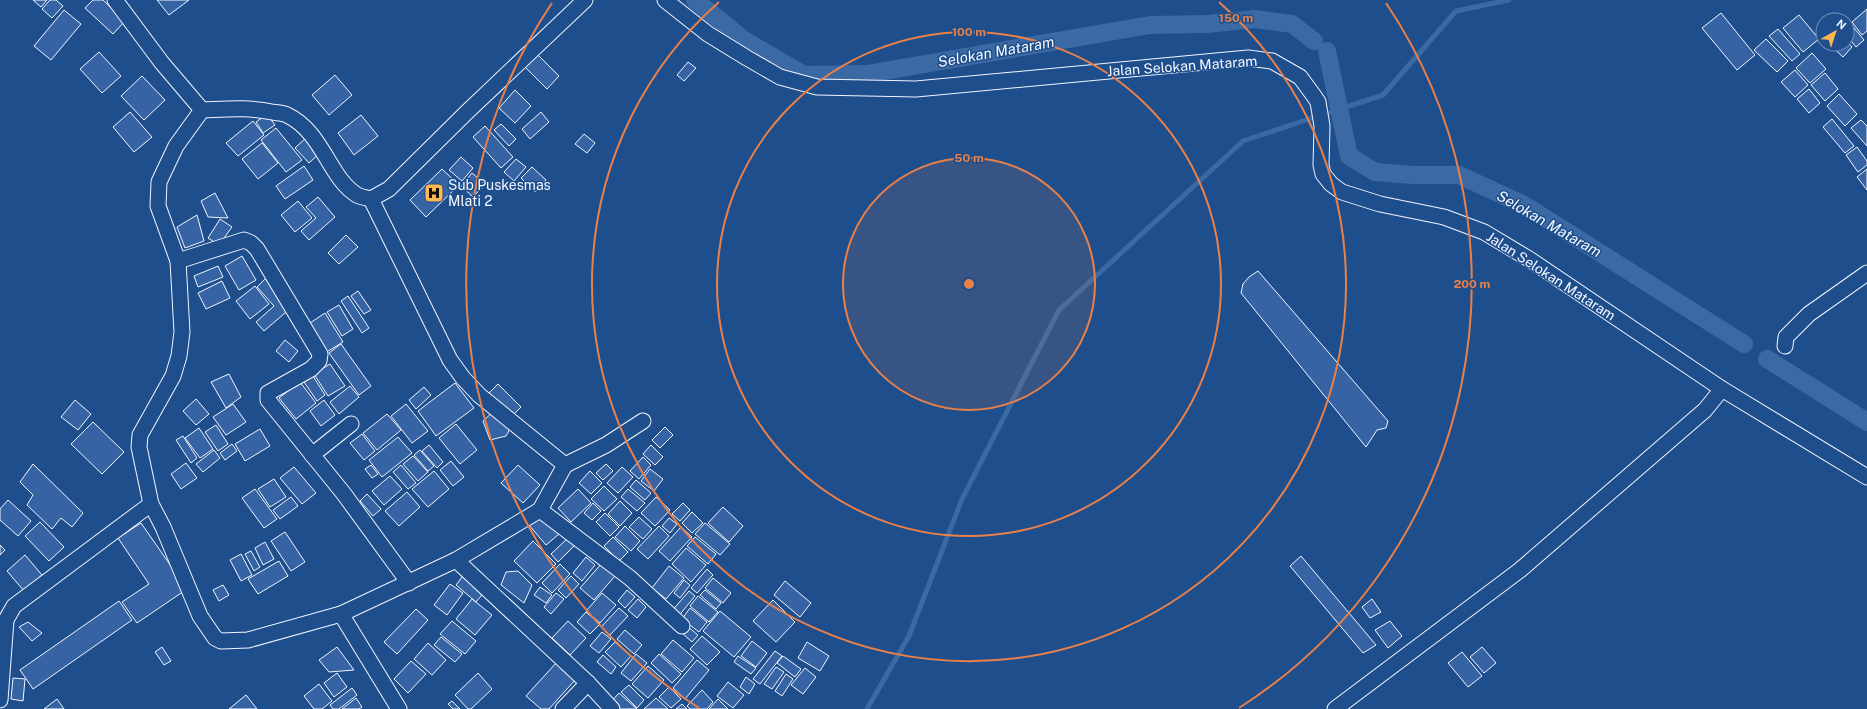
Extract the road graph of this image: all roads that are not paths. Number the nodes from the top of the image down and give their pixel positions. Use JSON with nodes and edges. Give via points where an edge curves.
{"nodes":[{"id":1,"x":115,"y":0,"type":"edge"},
{"id":2,"x":585,"y":0,"type":"edge"},
{"id":3,"x":665,"y":0,"type":"edge"},
{"id":4,"x":202,"y":110,"type":"junction"},
{"id":5,"x":372,"y":199,"type":"junction"},
{"id":6,"x":178,"y":260,"type":"junction"},
{"id":7,"x":1867,"y":273,"type":"edge"},
{"id":8,"x":1785,"y":346,"type":"dead end"},
{"id":9,"x":1722,"y":389,"type":"junction"},
{"id":10,"x":643,"y":422,"type":"dead end"},
{"id":11,"x":350,"y":424,"type":"dead end"},
{"id":12,"x":312,"y":455,"type":"junction"},
{"id":13,"x":565,"y":465,"type":"junction"},
{"id":14,"x":1867,"y":477,"type":"edge"},
{"id":15,"x":151,"y":504,"type":"junction"},
{"id":16,"x":540,"y":510,"type":"junction"},
{"id":17,"x":456,"y":560,"type":"junction"},
{"id":18,"x":409,"y":582,"type":"junction"},
{"id":19,"x":341,"y":614,"type":"junction"},
{"id":20,"x":682,"y":626,"type":"dead end"},
{"id":21,"x":588,"y":683,"type":"junction"},
{"id":22,"x":0,"y":700,"type":"edge"},
{"id":23,"x":399,"y":709,"type":"edge"},
{"id":24,"x":563,"y":709,"type":"edge"},
{"id":25,"x":612,"y":709,"type":"edge"},
{"id":26,"x":1335,"y":709,"type":"edge"}],
"edges":[{"from":1,"to":4,"type":"street","via":[[162,63]]},
{"from":2,"to":5,"type":"street","via":[[389,189]]},
{"from":3,"to":9,"type":"street","name":"Jalan Selokan Mataram","via":[[708,34],[780,77],[817,87],[916,89],[1248,58],[1272,61],[1300,77],[1318,102],[1322,126],[1320,165],[1331,184],[1342,192],[1380,204],[1444,217],[1484,232]]},
{"from":4,"to":5,"type":"street","via":[[251,108],[287,115],[304,128],[320,146],[346,185],[357,195]]},
{"from":4,"to":6,"type":"street","via":[[176,146],[159,182],[158,206]]},
{"from":5,"to":13,"type":"street","via":[[450,360],[463,378],[479,396]]},
{"from":6,"to":12,"type":"street","via":[[244,240],[257,249],[320,354],[319,361],[311,369],[268,393],[270,405]]},
{"from":6,"to":15,"type":"street","via":[[182,332],[179,356],[173,376],[140,435],[139,447]]},
{"from":7,"to":8,"type":"street","via":[[1809,314],[1789,334]]},
{"from":9,"to":14,"type":"street","name":"Jalan Selokan Mataram"},
{"from":9,"to":26,"type":"street","via":[[1705,410],[1520,570]]},
{"from":10,"to":13,"type":"street","via":[[606,445]]},
{"from":11,"to":12,"type":"street"},
{"from":12,"to":18,"type":"street"},
{"from":13,"to":16,"type":"street"},
{"from":15,"to":19,"type":"street","via":[[164,527],[200,616],[215,638],[248,640]]},
{"from":15,"to":22,"type":"street","via":[[14,606],[6,620]]},
{"from":16,"to":17,"type":"street"},
{"from":16,"to":20,"type":"street","via":[[630,578]]},
{"from":17,"to":18,"type":"street"},
{"from":17,"to":21,"type":"street"},
{"from":18,"to":19,"type":"street"},
{"from":19,"to":23,"type":"street"},
{"from":21,"to":24,"type":"street"},
{"from":21,"to":25,"type":"street"}]}
